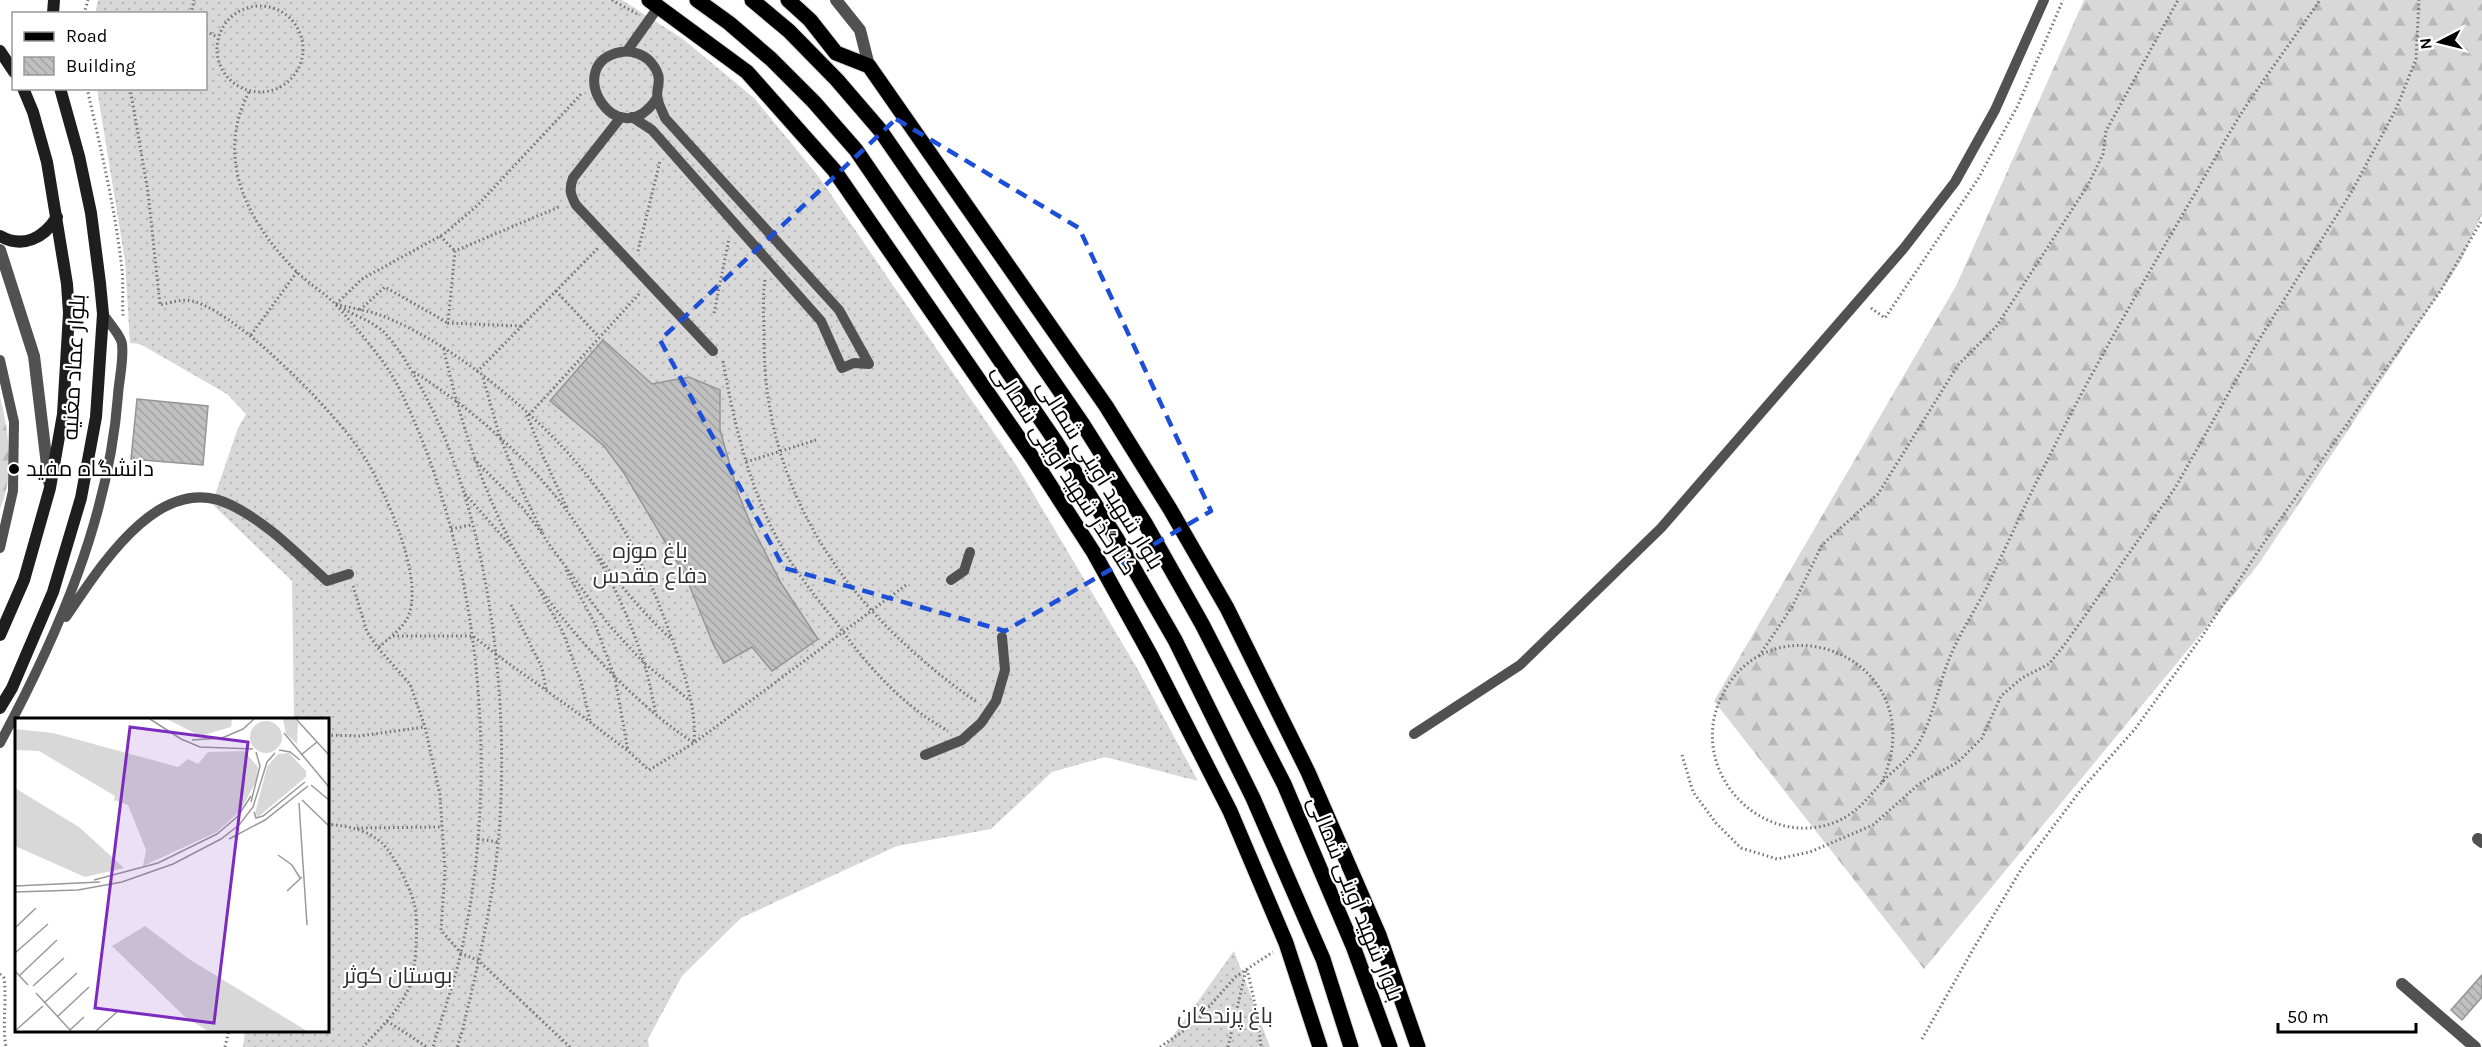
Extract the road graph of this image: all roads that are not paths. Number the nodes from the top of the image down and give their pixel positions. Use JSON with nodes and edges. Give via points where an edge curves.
{"nodes":[{"id":1,"x":697,"y":0,"type":"edge"},
{"id":2,"x":752,"y":0,"type":"edge"},
{"id":3,"x":788,"y":0,"type":"edge"},
{"id":4,"x":836,"y":0,"type":"edge"},
{"id":5,"x":2044,"y":0,"type":"edge"},
{"id":6,"x":654,"y":3,"type":"edge"},
{"id":7,"x":0,"y":51,"type":"edge"},
{"id":8,"x":627,"y":51,"type":"junction"},
{"id":9,"x":869,"y":66,"type":"junction"},
{"id":10,"x":12,"y":69,"type":"edge"},
{"id":11,"x":24,"y":90,"type":"edge"},
{"id":12,"x":61,"y":90,"type":"edge"},
{"id":13,"x":657,"y":98,"type":"junction"},
{"id":14,"x":626,"y":117,"type":"junction"},
{"id":15,"x":57,"y":217,"type":"junction"},
{"id":16,"x":0,"y":236,"type":"edge"},
{"id":17,"x":0,"y":250,"type":"edge"},
{"id":18,"x":103,"y":314,"type":"junction"},
{"id":19,"x":713,"y":351,"type":"road end"},
{"id":20,"x":0,"y":360,"type":"edge"},
{"id":21,"x":50,"y":488,"type":"junction"},
{"id":22,"x":0,"y":548,"type":"edge"},
{"id":23,"x":970,"y":552,"type":"dead end"},
{"id":24,"x":349,"y":574,"type":"road end"},
{"id":25,"x":951,"y":580,"type":"dead end"},
{"id":26,"x":0,"y":634,"type":"edge"},
{"id":27,"x":1002,"y":637,"type":"dead end"},
{"id":28,"x":50,"y":640,"type":"junction"},
{"id":29,"x":0,"y":708,"type":"edge"},
{"id":30,"x":1414,"y":734,"type":"dead end"},
{"id":31,"x":0,"y":743,"type":"edge"},
{"id":32,"x":925,"y":754,"type":"dead end"},
{"id":33,"x":2402,"y":984,"type":"dead end"},
{"id":34,"x":1320,"y":1047,"type":"edge"},
{"id":35,"x":1352,"y":1047,"type":"edge"},
{"id":36,"x":1390,"y":1047,"type":"edge"},
{"id":37,"x":1418,"y":1047,"type":"edge"},
{"id":38,"x":2475,"y":1047,"type":"edge"}],
"edges":[{"from":1,"to":35,"type":"main road","name":"بلوار شهید آوینی شمالی","via":[[771,59],[856,150],[1056,442],[1117,539],[1175,640],[1253,798],[1323,959]]},
{"from":2,"to":36,"type":"main road","name":"بلوار شهید آوینی شمالی","via":[[797,39],[880,130],[1082,423],[1145,523],[1284,784],[1353,946]]},
{"from":3,"to":9,"type":"main road","via":[[836,53]]},
{"from":4,"to":9,"type":"street","via":[[860,30]]},
{"from":5,"to":30,"type":"lane","via":[[1995,110],[1955,182],[1881,274],[1661,528],[1520,665]]},
{"from":6,"to":8,"type":"lane","via":[[648,21]]},
{"from":6,"to":34,"type":"main road","name":"کنارگذر شهید آوینی شمالی","via":[[747,72],[834,170],[1094,553],[1230,811],[1286,944]]},
{"from":7,"to":10,"type":"main road"},
{"from":8,"to":13,"type":"lane","via":[[647,58],[655,67],[660,88]]},
{"from":8,"to":14,"type":"lane","via":[[607,58],[595,76],[596,97],[608,111]]},
{"from":9,"to":37,"type":"main road","via":[[1106,406],[1227,608],[1308,772],[1379,935]]},
{"from":11,"to":15,"type":"main road","name":"بلوار عماد مغنیه","via":[[47,162]]},
{"from":12,"to":18,"type":"main road","name":"بلوار عماد مغنیه","via":[[91,213]]},
{"from":13,"to":14,"type":"lane","via":[[651,107]]},
{"from":13,"to":14,"type":"lane","via":[[665,118],[839,310],[869,364],[854,363],[842,368],[821,321],[652,130]]},
{"from":14,"to":19,"type":"lane","via":[[573,178],[570,188],[574,201]]},
{"from":15,"to":16,"type":"main road","via":[[49,230],[37,238],[22,242]]},
{"from":15,"to":21,"type":"main road","name":"بلوار عماد مغنیه","via":[[69,314],[63,414]]},
{"from":17,"to":21,"type":"street","via":[[34,356]]},
{"from":18,"to":28,"type":"lane","via":[[122,343],[117,414],[100,502],[71,593]]},
{"from":18,"to":29,"type":"main road","name":"بلوار عماد مغنیه","via":[[96,417],[81,498],[53,592]]},
{"from":20,"to":22,"type":"lane","via":[[14,422],[13,491]]},
{"from":21,"to":26,"type":"main road","name":"بلوار عماد مغنیه","via":[[24,580]]},
{"from":23,"to":25,"type":"lane","via":[[964,571]]},
{"from":24,"to":28,"type":"lane","via":[[327,581],[266,527],[229,504],[201,496],[173,503],[146,518],[119,543]]},
{"from":27,"to":32,"type":"lane","via":[[1005,670],[996,701],[981,723],[962,740]]},
{"from":28,"to":31,"type":"lane"},
{"from":33,"to":38,"type":"street"}]}
